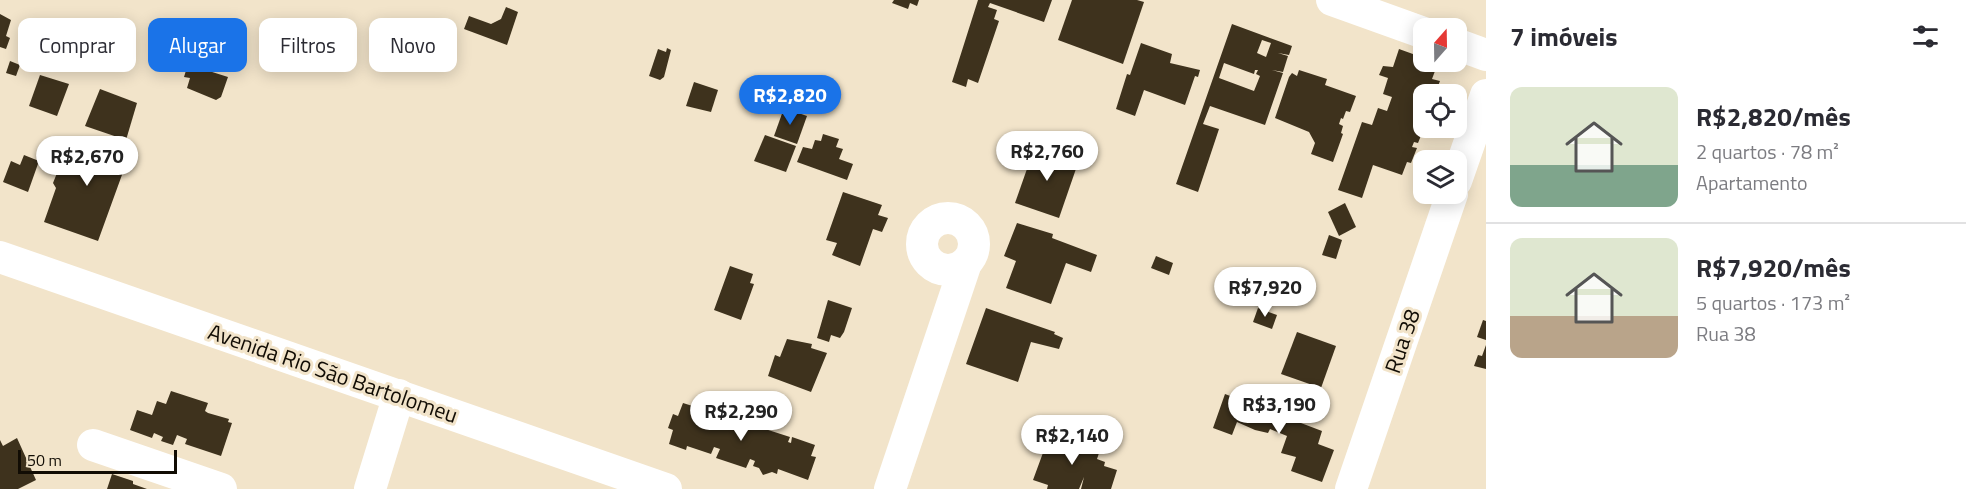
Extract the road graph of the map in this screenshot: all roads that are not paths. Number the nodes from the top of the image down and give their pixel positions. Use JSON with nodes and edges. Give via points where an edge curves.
{"nodes":[{"id":1,"x":1332,"y":0,"type":"edge"},
{"id":2,"x":1413,"y":29,"type":"edge"},
{"id":3,"x":1467,"y":48,"type":"edge"},
{"id":4,"x":1486,"y":55,"type":"edge"},
{"id":5,"x":1486,"y":95,"type":"edge"},
{"id":6,"x":1467,"y":150,"type":"edge"},
{"id":7,"x":1449,"y":204,"type":"edge"},
{"id":8,"x":0,"y":257,"type":"edge"},
{"id":9,"x":966,"y":263,"type":"dead end"},
{"id":10,"x":399,"y":395,"type":"junction"},
{"id":11,"x":93,"y":445,"type":"dead end"},
{"id":12,"x":221,"y":489,"type":"edge"},
{"id":13,"x":370,"y":489,"type":"edge"},
{"id":14,"x":666,"y":489,"type":"edge"},
{"id":15,"x":890,"y":489,"type":"edge"},
{"id":16,"x":1351,"y":489,"type":"edge"}],
"edges":[{"from":1,"to":2,"type":"street"},
{"from":3,"to":4,"type":"street"},
{"from":5,"to":6,"type":"street"},
{"from":7,"to":16,"type":"street","name":"Rua 38"},
{"from":8,"to":10,"type":"street","name":"Avenida Rio São Bartolomeu"},
{"from":9,"to":15,"type":"street"},
{"from":10,"to":13,"type":"street"},
{"from":10,"to":14,"type":"street","name":"Avenida Rio São Bartolomeu"},
{"from":11,"to":12,"type":"street"}]}
